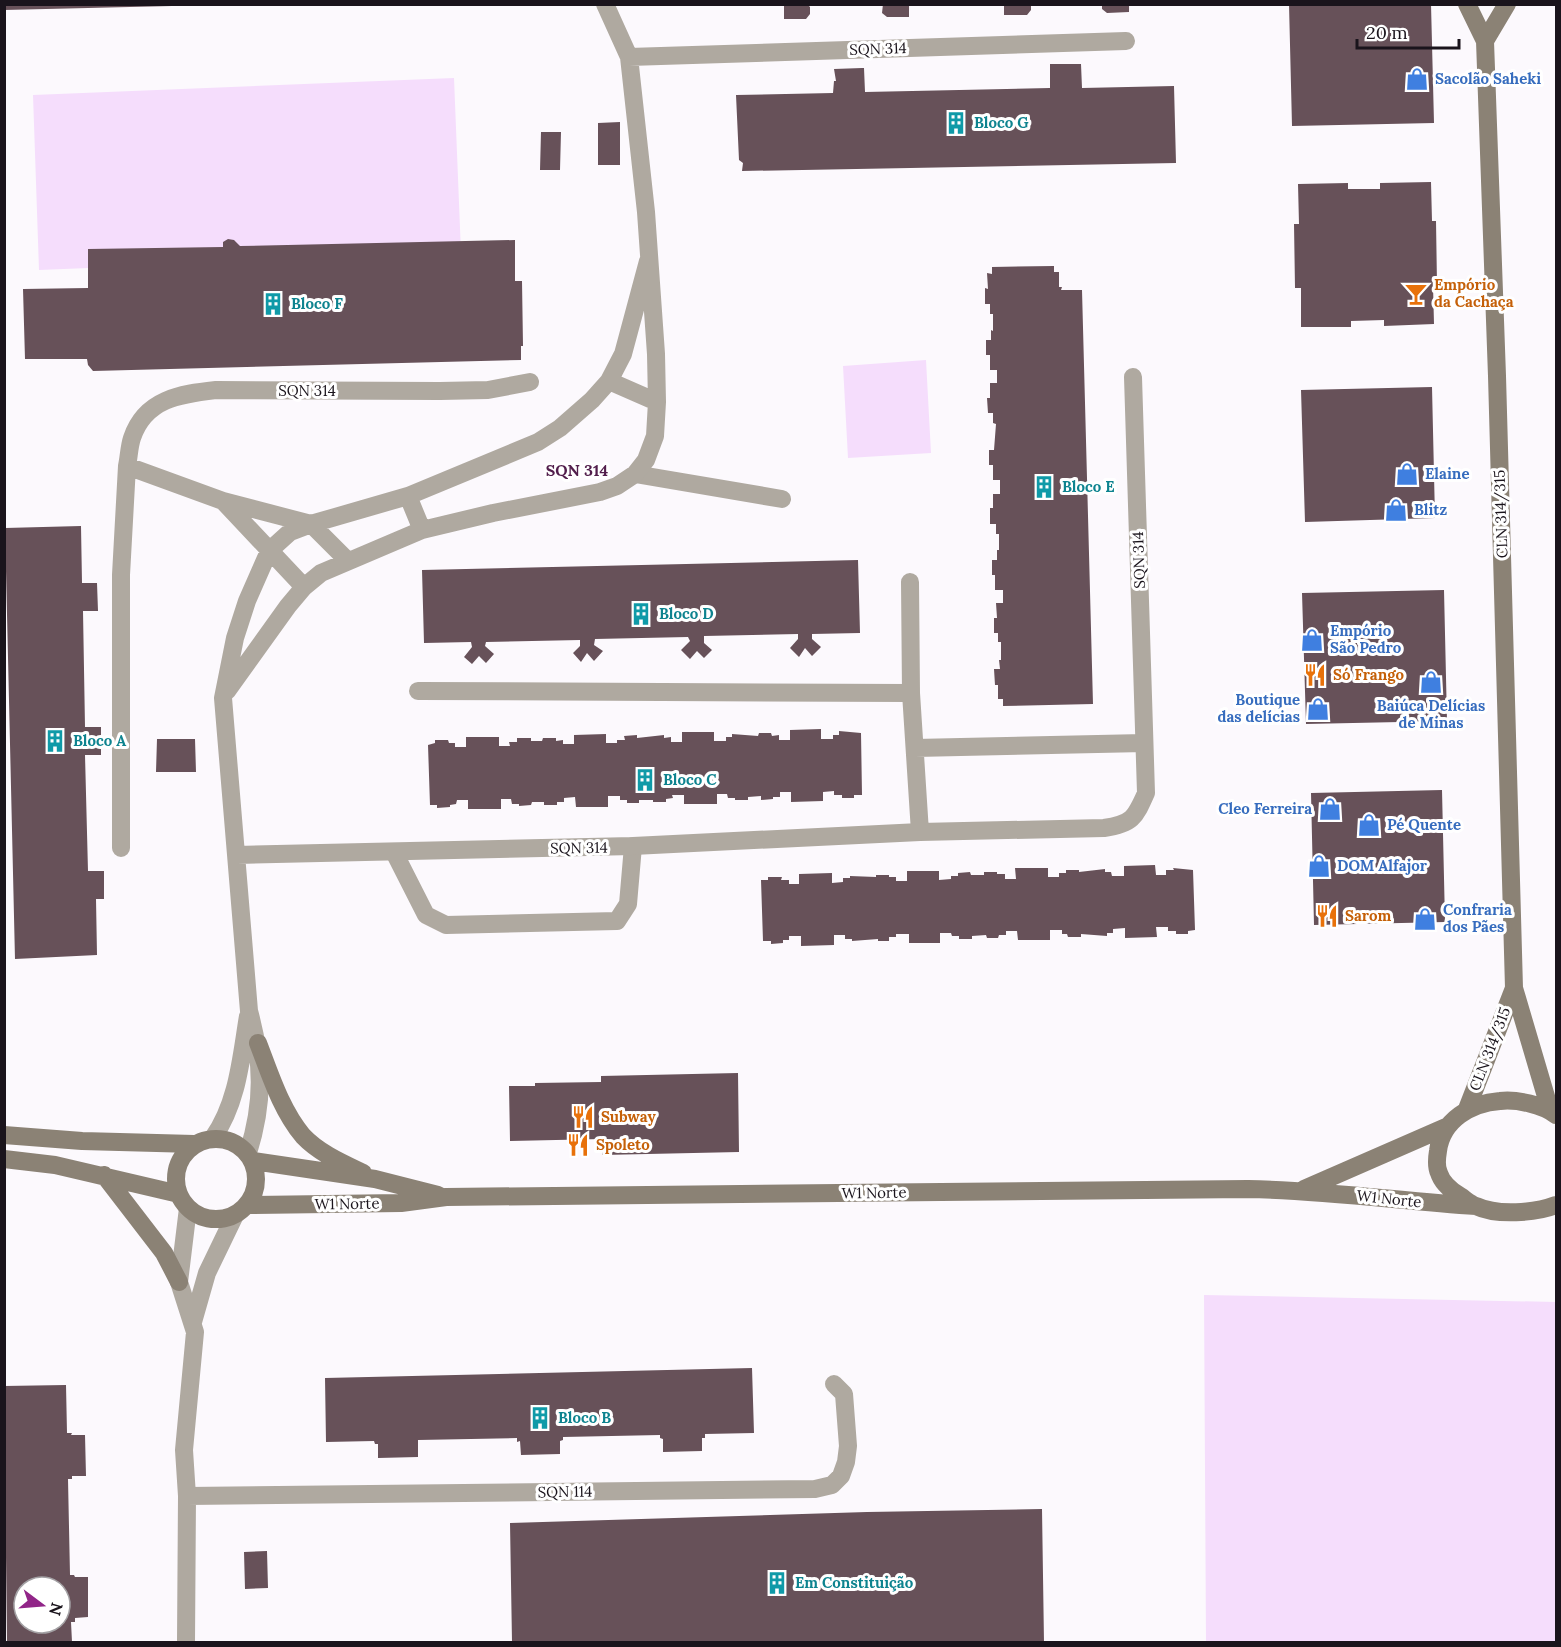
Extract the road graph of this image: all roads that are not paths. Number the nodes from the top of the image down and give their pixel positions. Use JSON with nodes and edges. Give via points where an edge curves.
{"nodes":[{"id":1,"x":605,"y":4,"type":"edge"},
{"id":2,"x":1467,"y":4,"type":"edge"},
{"id":3,"x":1507,"y":4,"type":"edge"},
{"id":4,"x":1126,"y":41,"type":"dead end"},
{"id":5,"x":1485,"y":41,"type":"junction"},
{"id":6,"x":629,"y":57,"type":"junction"},
{"id":7,"x":648,"y":261,"type":"junction"},
{"id":8,"x":1133,"y":377,"type":"dead end"},
{"id":9,"x":609,"y":381,"type":"junction"},
{"id":10,"x":530,"y":382,"type":"dead end"},
{"id":11,"x":657,"y":402,"type":"junction"},
{"id":12,"x":127,"y":466,"type":"junction"},
{"id":13,"x":634,"y":474,"type":"junction"},
{"id":14,"x":408,"y":496,"type":"junction"},
{"id":15,"x":782,"y":499,"type":"dead end"},
{"id":16,"x":223,"y":501,"type":"junction"},
{"id":17,"x":311,"y":524,"type":"junction"},
{"id":18,"x":422,"y":530,"type":"junction"},
{"id":19,"x":269,"y":551,"type":"junction"},
{"id":20,"x":348,"y":561,"type":"junction"},
{"id":21,"x":909,"y":582,"type":"dead end"},
{"id":22,"x":304,"y":587,"type":"junction"},
{"id":23,"x":418,"y":691,"type":"dead end"},
{"id":24,"x":911,"y":693,"type":"junction"},
{"id":25,"x":223,"y":698,"type":"junction"},
{"id":26,"x":1144,"y":743,"type":"junction"},
{"id":27,"x":915,"y":748,"type":"junction"},
{"id":28,"x":920,"y":832,"type":"junction"},
{"id":29,"x":633,"y":846,"type":"junction"},
{"id":30,"x":121,"y":848,"type":"dead end"},
{"id":31,"x":394,"y":852,"type":"junction"},
{"id":32,"x":237,"y":855,"type":"junction"},
{"id":33,"x":1514,"y":988,"type":"junction"},
{"id":34,"x":249,"y":1011,"type":"junction"},
{"id":35,"x":258,"y":1043,"type":"junction"},
{"id":36,"x":1467,"y":1109,"type":"junction"},
{"id":37,"x":1553,"y":1112,"type":"edge"},
{"id":38,"x":1446,"y":1127,"type":"junction"},
{"id":39,"x":4,"y":1136,"type":"edge"},
{"id":40,"x":213,"y":1138,"type":"junction"},
{"id":41,"x":194,"y":1144,"type":"junction"},
{"id":42,"x":250,"y":1157,"type":"junction"},
{"id":43,"x":4,"y":1159,"type":"edge"},
{"id":44,"x":104,"y":1175,"type":"junction"},
{"id":45,"x":375,"y":1179,"type":"junction"},
{"id":46,"x":1302,"y":1190,"type":"junction"},
{"id":47,"x":446,"y":1197,"type":"junction"},
{"id":48,"x":183,"y":1201,"type":"junction"},
{"id":49,"x":1557,"y":1205,"type":"edge"},
{"id":50,"x":1476,"y":1206,"type":"junction"},
{"id":51,"x":241,"y":1210,"type":"junction"},
{"id":52,"x":179,"y":1282,"type":"junction"},
{"id":53,"x":193,"y":1322,"type":"junction"},
{"id":54,"x":834,"y":1384,"type":"dead end"},
{"id":55,"x":187,"y":1496,"type":"junction"},
{"id":56,"x":186,"y":1642,"type":"edge"}],
"edges":[{"from":1,"to":6,"type":"street"},
{"from":2,"to":5,"type":"street"},
{"from":3,"to":5,"type":"street"},
{"from":4,"to":6,"type":"street","name":"SQN 314"},
{"from":5,"to":33,"type":"street","name":"CLN 314/315"},
{"from":6,"to":7,"type":"street"},
{"from":7,"to":9,"type":"street","via":[[623,354]]},
{"from":7,"to":11,"type":"street"},
{"from":8,"to":26,"type":"street","name":"SQN 314"},
{"from":9,"to":11,"type":"street"},
{"from":9,"to":14,"type":"street","via":[[560,428],[538,442]]},
{"from":10,"to":12,"type":"street","name":"SQN 314","via":[[488,390],[216,390],[183,394],[161,402],[143,418],[132,438]]},
{"from":11,"to":13,"type":"street","via":[[655,436],[646,460]]},
{"from":12,"to":16,"type":"street"},
{"from":12,"to":30,"type":"street","name":"SQN 314","via":[[121,575]]},
{"from":13,"to":15,"type":"street"},
{"from":13,"to":18,"type":"street","via":[[600,492]]},
{"from":14,"to":17,"type":"street"},
{"from":14,"to":18,"type":"street"},
{"from":16,"to":17,"type":"street"},
{"from":16,"to":19,"type":"street"},
{"from":17,"to":19,"type":"street","via":[[290,532]]},
{"from":17,"to":20,"type":"street"},
{"from":18,"to":20,"type":"street"},
{"from":19,"to":22,"type":"street"},
{"from":19,"to":25,"type":"street","via":[[235,638]]},
{"from":20,"to":22,"type":"street","via":[[321,573]]},
{"from":21,"to":24,"type":"street"},
{"from":22,"to":25,"type":"street"},
{"from":23,"to":24,"type":"street"},
{"from":24,"to":27,"type":"street"},
{"from":25,"to":32,"type":"street"},
{"from":26,"to":27,"type":"street"},
{"from":26,"to":28,"type":"street","name":"SQN 314","via":[[1146,793],[1128,823],[1104,828]]},
{"from":27,"to":28,"type":"street"},
{"from":28,"to":29,"type":"street","name":"SQN 314"},
{"from":29,"to":31,"type":"street","name":"SQN 314"},
{"from":29,"to":31,"type":"street","via":[[628,904],[618,921],[446,925],[426,915]]},
{"from":31,"to":32,"type":"street","name":"SQN 314"},
{"from":32,"to":34,"type":"street"},
{"from":33,"to":36,"type":"street","name":"CLN 314/315"},
{"from":33,"to":37,"type":"street","name":"CLN 314/315"},
{"from":34,"to":35,"type":"street"},
{"from":34,"to":40,"type":"street","via":[[233,1101]]},
{"from":35,"to":42,"type":"street","via":[[260,1106]]},
{"from":35,"to":45,"type":"street","via":[[286,1111],[303,1136],[325,1153]]},
{"from":36,"to":37,"type":"street","via":[[1509,1100]]},
{"from":36,"to":38,"type":"street","name":"W1 Norte"},
{"from":38,"to":46,"type":"street","name":"W1 Norte"},
{"from":38,"to":50,"type":"street","via":[[1439,1145],[1438,1173],[1450,1190]]},
{"from":39,"to":41,"type":"street"},
{"from":40,"to":41,"type":"street"},
{"from":40,"to":42,"type":"street","via":[[232,1141]]},
{"from":41,"to":48,"type":"street","via":[[181,1159],[176,1178]]},
{"from":42,"to":45,"type":"street","name":"W1 Norte"},
{"from":42,"to":51,"type":"street","via":[[256,1175],[254,1191]]},
{"from":43,"to":44,"type":"street"},
{"from":44,"to":48,"type":"street"},
{"from":44,"to":52,"type":"street","via":[[164,1253]]},
{"from":45,"to":47,"type":"street","name":"W1 Norte"},
{"from":46,"to":47,"type":"street","name":"W1 Norte"},
{"from":46,"to":50,"type":"street","name":"W1 Norte"},
{"from":47,"to":51,"type":"street","name":"W1 Norte","via":[[401,1203]]},
{"from":48,"to":51,"type":"street","via":[[203,1217],[219,1219]]},
{"from":48,"to":52,"type":"street"},
{"from":49,"to":50,"type":"street","via":[[1516,1212]]},
{"from":51,"to":53,"type":"street","via":[[207,1273]]},
{"from":52,"to":53,"type":"street"},
{"from":53,"to":55,"type":"street","via":[[184,1450]]},
{"from":54,"to":55,"type":"street","name":"SQN 114","via":[[844,1394],[846,1462],[841,1476],[832,1485],[815,1490]]},
{"from":55,"to":56,"type":"street"}]}
